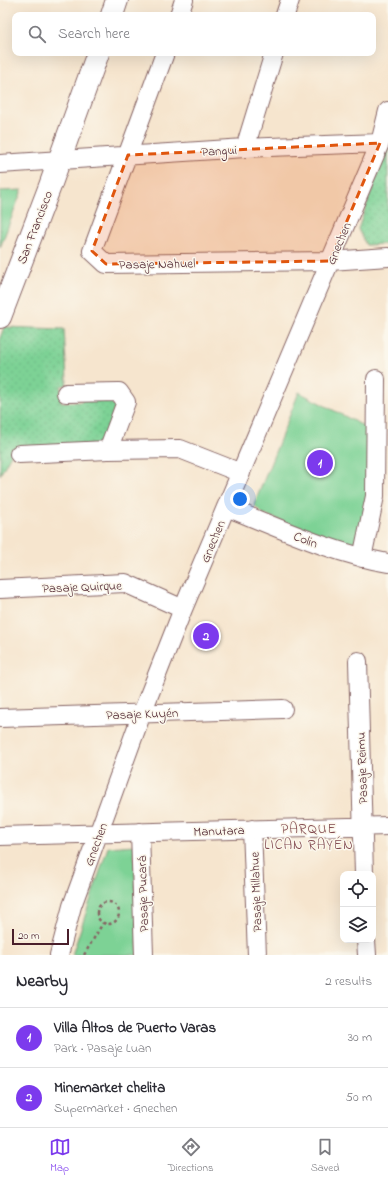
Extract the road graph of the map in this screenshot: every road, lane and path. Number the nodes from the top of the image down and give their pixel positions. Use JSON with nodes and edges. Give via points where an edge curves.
{"nodes":[{"id":1,"x":117,"y":0,"type":"edge"},
{"id":2,"x":184,"y":0,"type":"edge"},
{"id":3,"x":290,"y":0,"type":"edge"},
{"id":4,"x":113,"y":12,"type":"edge"},
{"id":5,"x":180,"y":12,"type":"edge"},
{"id":6,"x":286,"y":12,"type":"edge"},
{"id":7,"x":97,"y":56,"type":"edge"},
{"id":8,"x":164,"y":56,"type":"edge"},
{"id":9,"x":273,"y":56,"type":"edge"},
{"id":10,"x":385,"y":128,"type":"edge"},
{"id":11,"x":245,"y":148,"type":"junction"},
{"id":12,"x":128,"y":155,"type":"junction"},
{"id":13,"x":59,"y":159,"type":"junction"},
{"id":14,"x":0,"y":164,"type":"edge"},
{"id":15,"x":388,"y":257,"type":"edge"},
{"id":16,"x":330,"y":261,"type":"junction"},
{"id":17,"x":0,"y":317,"type":"edge"},
{"id":18,"x":376,"y":379,"type":"dead end"},
{"id":19,"x":66,"y":393,"type":"dead end"},
{"id":20,"x":108,"y":450,"type":"junction"},
{"id":21,"x":19,"y":454,"type":"dead end"},
{"id":22,"x":241,"y":472,"type":"junction"},
{"id":23,"x":226,"y":506,"type":"junction"},
{"id":24,"x":362,"y":558,"type":"junction"},
{"id":25,"x":388,"y":563,"type":"edge"},
{"id":26,"x":0,"y":589,"type":"edge"},
{"id":27,"x":183,"y":609,"type":"junction"},
{"id":28,"x":358,"y":661,"type":"dead end"},
{"id":29,"x":283,"y":709,"type":"dead end"},
{"id":30,"x":142,"y":713,"type":"junction"},
{"id":31,"x":0,"y":718,"type":"edge"},
{"id":32,"x":363,"y":826,"type":"junction"},
{"id":33,"x":388,"y":826,"type":"edge"},
{"id":34,"x":252,"y":829,"type":"junction"},
{"id":35,"x":140,"y":832,"type":"junction"},
{"id":36,"x":99,"y":833,"type":"junction"},
{"id":37,"x":0,"y":836,"type":"edge"},
{"id":38,"x":364,"y":871,"type":"edge"},
{"id":39,"x":103,"y":923,"type":"junction"},
{"id":40,"x":366,"y":943,"type":"edge"},
{"id":41,"x":59,"y":955,"type":"edge"},
{"id":42,"x":84,"y":955,"type":"edge"},
{"id":43,"x":144,"y":955,"type":"edge"},
{"id":44,"x":257,"y":955,"type":"edge"},
{"id":45,"x":367,"y":955,"type":"edge"}],
"edges":[{"from":1,"to":4,"type":"main road"},
{"from":2,"to":5,"type":"street"},
{"from":3,"to":6,"type":"street"},
{"from":7,"to":13,"type":"main road","name":"San Francisco"},
{"from":8,"to":12,"type":"street"},
{"from":9,"to":11,"type":"street"},
{"from":10,"to":11,"type":"street","name":"Pangui"},
{"from":10,"to":16,"type":"street","name":"Gnechen"},
{"from":11,"to":12,"type":"street","name":"Pangui"},
{"from":12,"to":13,"type":"street","name":"Pangui"},
{"from":12,"to":16,"type":"street","name":"Pasaje Nahuel","via":[[92,251],[106,264]]},
{"from":13,"to":14,"type":"street","name":"Pangui"},
{"from":13,"to":17,"type":"main road","name":"San Francisco"},
{"from":15,"to":16,"type":"street"},
{"from":16,"to":22,"type":"street","name":"Gnechen"},
{"from":18,"to":24,"type":"street","via":[[374,496]]},
{"from":19,"to":20,"type":"street","via":[[119,392],[126,402]]},
{"from":20,"to":21,"type":"street"},
{"from":20,"to":22,"type":"street","via":[[180,449]]},
{"from":22,"to":23,"type":"street","name":"Gnechen"},
{"from":23,"to":24,"type":"street","name":"Colin","via":[[306,539]]},
{"from":23,"to":27,"type":"street","name":"Gnechen"},
{"from":24,"to":25,"type":"street","name":"Colin"},
{"from":26,"to":27,"type":"street","name":"Pasaje Quirque","via":[[125,583]]},
{"from":27,"to":30,"type":"street","name":"Gnechen"},
{"from":28,"to":32,"type":"street","name":"Pasaje Reimu"},
{"from":29,"to":30,"type":"street","name":"Pasaje Kuyén"},
{"from":30,"to":31,"type":"street","name":"Pasaje Kuyén"},
{"from":30,"to":36,"type":"street","name":"Gnechen"},
{"from":32,"to":33,"type":"street","name":"Manutara"},
{"from":32,"to":34,"type":"street","name":"Manutara"},
{"from":32,"to":38,"type":"street","name":"Pasaje Reimu"},
{"from":34,"to":35,"type":"street","name":"Manutara"},
{"from":34,"to":44,"type":"street","name":"Pasaje Millahue"},
{"from":35,"to":36,"type":"street","name":"Manutara"},
{"from":35,"to":43,"type":"street","name":"Pasaje Pucará"},
{"from":36,"to":37,"type":"street","name":"Manutara"},
{"from":36,"to":41,"type":"street","name":"Gnechen","via":[[72,906]]},
{"from":39,"to":39,"type":"path","via":[[98,914],[100,908],[108,902],[115,905],[119,911],[118,918],[110,924]]},
{"from":39,"to":42,"type":"path"},
{"from":40,"to":45,"type":"street"}]}
